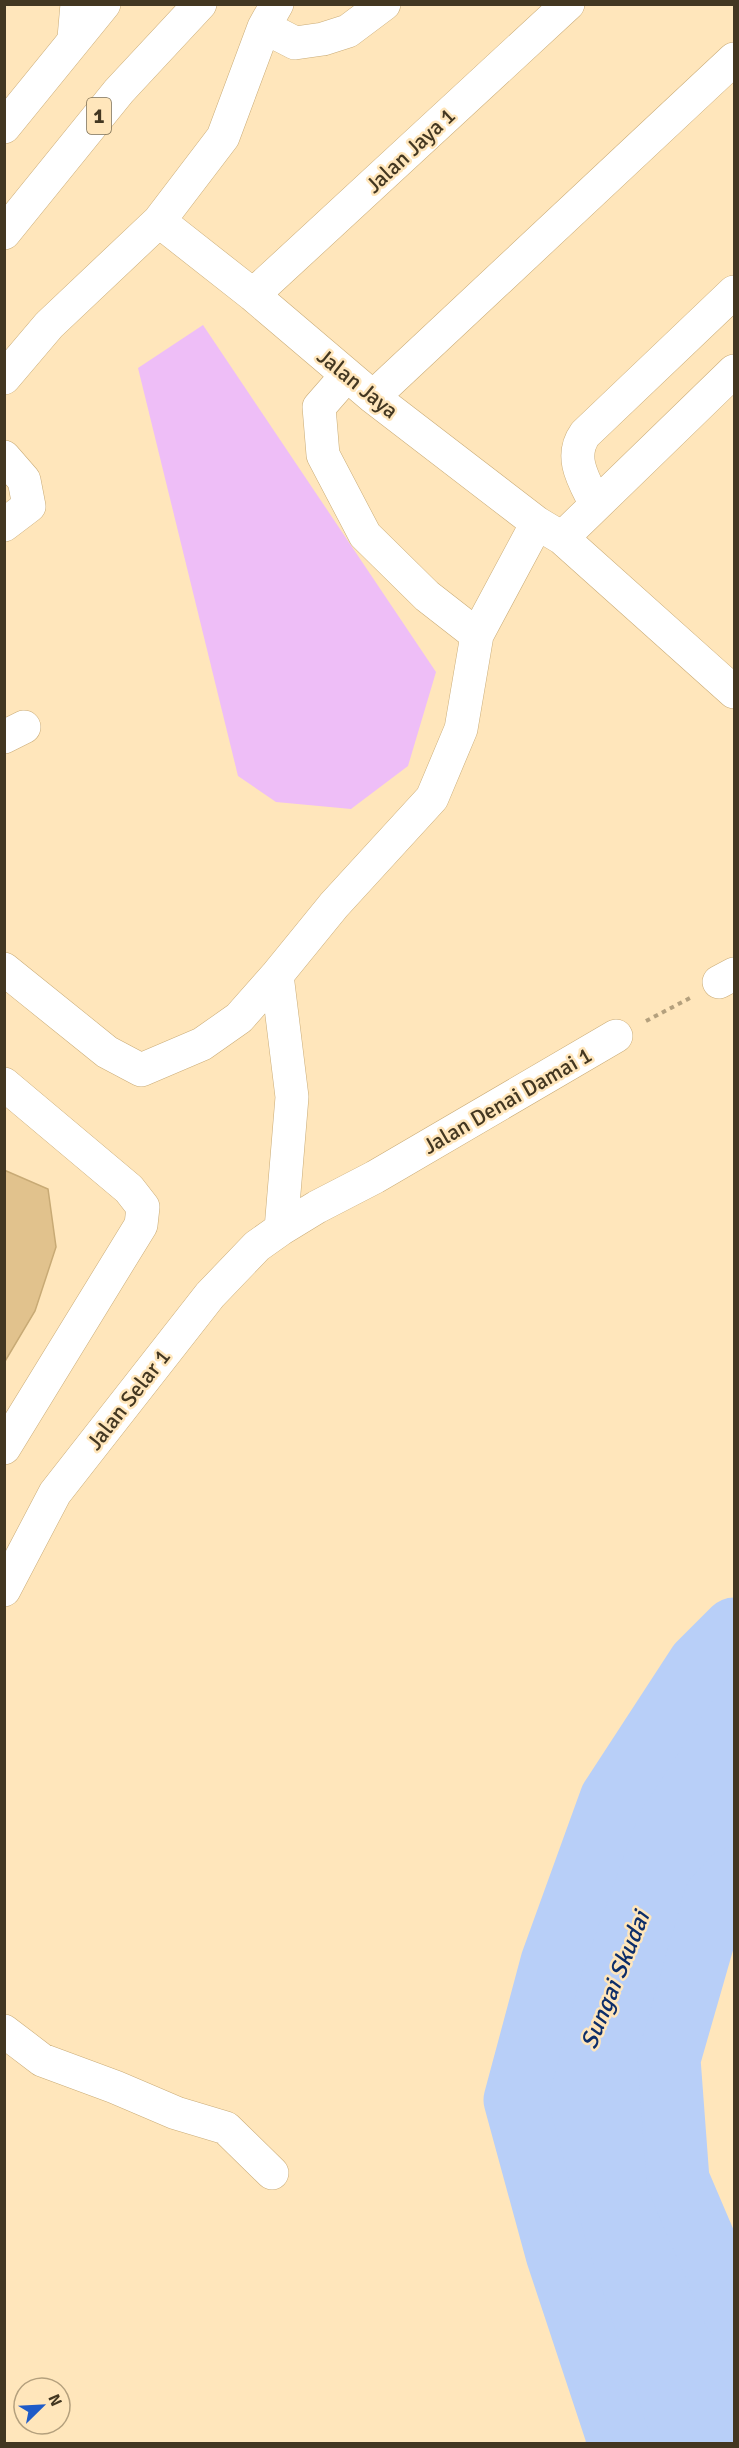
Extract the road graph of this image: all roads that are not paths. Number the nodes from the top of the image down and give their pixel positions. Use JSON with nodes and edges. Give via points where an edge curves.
{"nodes":[{"id":1,"x":77,"y":4,"type":"edge"},
{"id":2,"x":104,"y":4,"type":"edge"},
{"id":3,"x":200,"y":4,"type":"edge"},
{"id":4,"x":384,"y":4,"type":"edge"},
{"id":5,"x":568,"y":4,"type":"edge"},
{"id":6,"x":271,"y":16,"type":"edge"},
{"id":7,"x":74,"y":38,"type":"junction"},
{"id":8,"x":735,"y":59,"type":"edge"},
{"id":9,"x":4,"y":127,"type":"edge"},
{"id":10,"x":159,"y":221,"type":"junction"},
{"id":11,"x":4,"y":233,"type":"edge"},
{"id":12,"x":735,"y":292,"type":"edge"},
{"id":13,"x":253,"y":295,"type":"junction"},
{"id":14,"x":735,"y":371,"type":"edge"},
{"id":15,"x":347,"y":375,"type":"junction"},
{"id":16,"x":4,"y":378,"type":"edge"},
{"id":17,"x":373,"y":397,"type":"junction"},
{"id":18,"x":4,"y":457,"type":"edge"},
{"id":19,"x":596,"y":504,"type":"junction"},
{"id":20,"x":4,"y":525,"type":"edge"},
{"id":21,"x":549,"y":530,"type":"junction"},
{"id":22,"x":477,"y":635,"type":"junction"},
{"id":23,"x":735,"y":692,"type":"edge"},
{"id":24,"x":4,"y":969,"type":"edge"},
{"id":25,"x":277,"y":975,"type":"junction"},
{"id":26,"x":616,"y":1036,"type":"road end"},
{"id":27,"x":4,"y":1084,"type":"edge"},
{"id":28,"x":281,"y":1229,"type":"junction"},
{"id":29,"x":4,"y":1448,"type":"edge"},
{"id":30,"x":4,"y":1590,"type":"edge"},
{"id":31,"x":4,"y":2031,"type":"edge"},
{"id":32,"x":272,"y":2173,"type":"dead end"}],
"edges":[{"from":1,"to":7,"type":"main road"},
{"from":2,"to":7,"type":"main road"},
{"from":3,"to":11,"type":"main road","number":"1","via":[[119,91]]},
{"from":4,"to":6,"type":"main road","via":[[348,31],[295,43]]},
{"from":5,"to":13,"type":"main road","name":"Jalan Jaya 1"},
{"from":6,"to":10,"type":"main road","via":[[223,137]]},
{"from":7,"to":9,"type":"main road"},
{"from":8,"to":17,"type":"main road"},
{"from":10,"to":13,"type":"main road","name":"Jalan Jaya"},
{"from":10,"to":16,"type":"main road","via":[[49,326]]},
{"from":12,"to":19,"type":"main road","via":[[580,441],[579,470]]},
{"from":13,"to":15,"type":"main road","name":"Jalan Jaya"},
{"from":14,"to":19,"type":"main road"},
{"from":15,"to":17,"type":"main road","name":"Jalan Jaya"},
{"from":15,"to":22,"type":"main road","via":[[319,407],[323,455],[365,535],[427,596]]},
{"from":17,"to":21,"type":"main road","name":"Jalan Jaya"},
{"from":18,"to":20,"type":"main road","via":[[24,480],[29,506]]},
{"from":19,"to":21,"type":"main road"},
{"from":21,"to":22,"type":"main road"},
{"from":21,"to":23,"type":"main road","name":"Jalan Jaya"},
{"from":22,"to":25,"type":"main road","via":[[461,729],[432,798],[334,905]]},
{"from":24,"to":25,"type":"main road","via":[[107,1052],[141,1070],[202,1044],[239,1018]]},
{"from":25,"to":28,"type":"main road","via":[[292,1097]]},
{"from":26,"to":28,"type":"main road","name":"Jalan Denai Damai 1"},
{"from":27,"to":29,"type":"main road","via":[[129,1188],[142,1207],[141,1225]]},
{"from":28,"to":30,"type":"main road","name":"Jalan Selar 1","via":[[257,1246],[210,1295],[55,1493]]},
{"from":31,"to":32,"type":"main road","via":[[42,2060],[176,2113],[226,2128]]}]}
